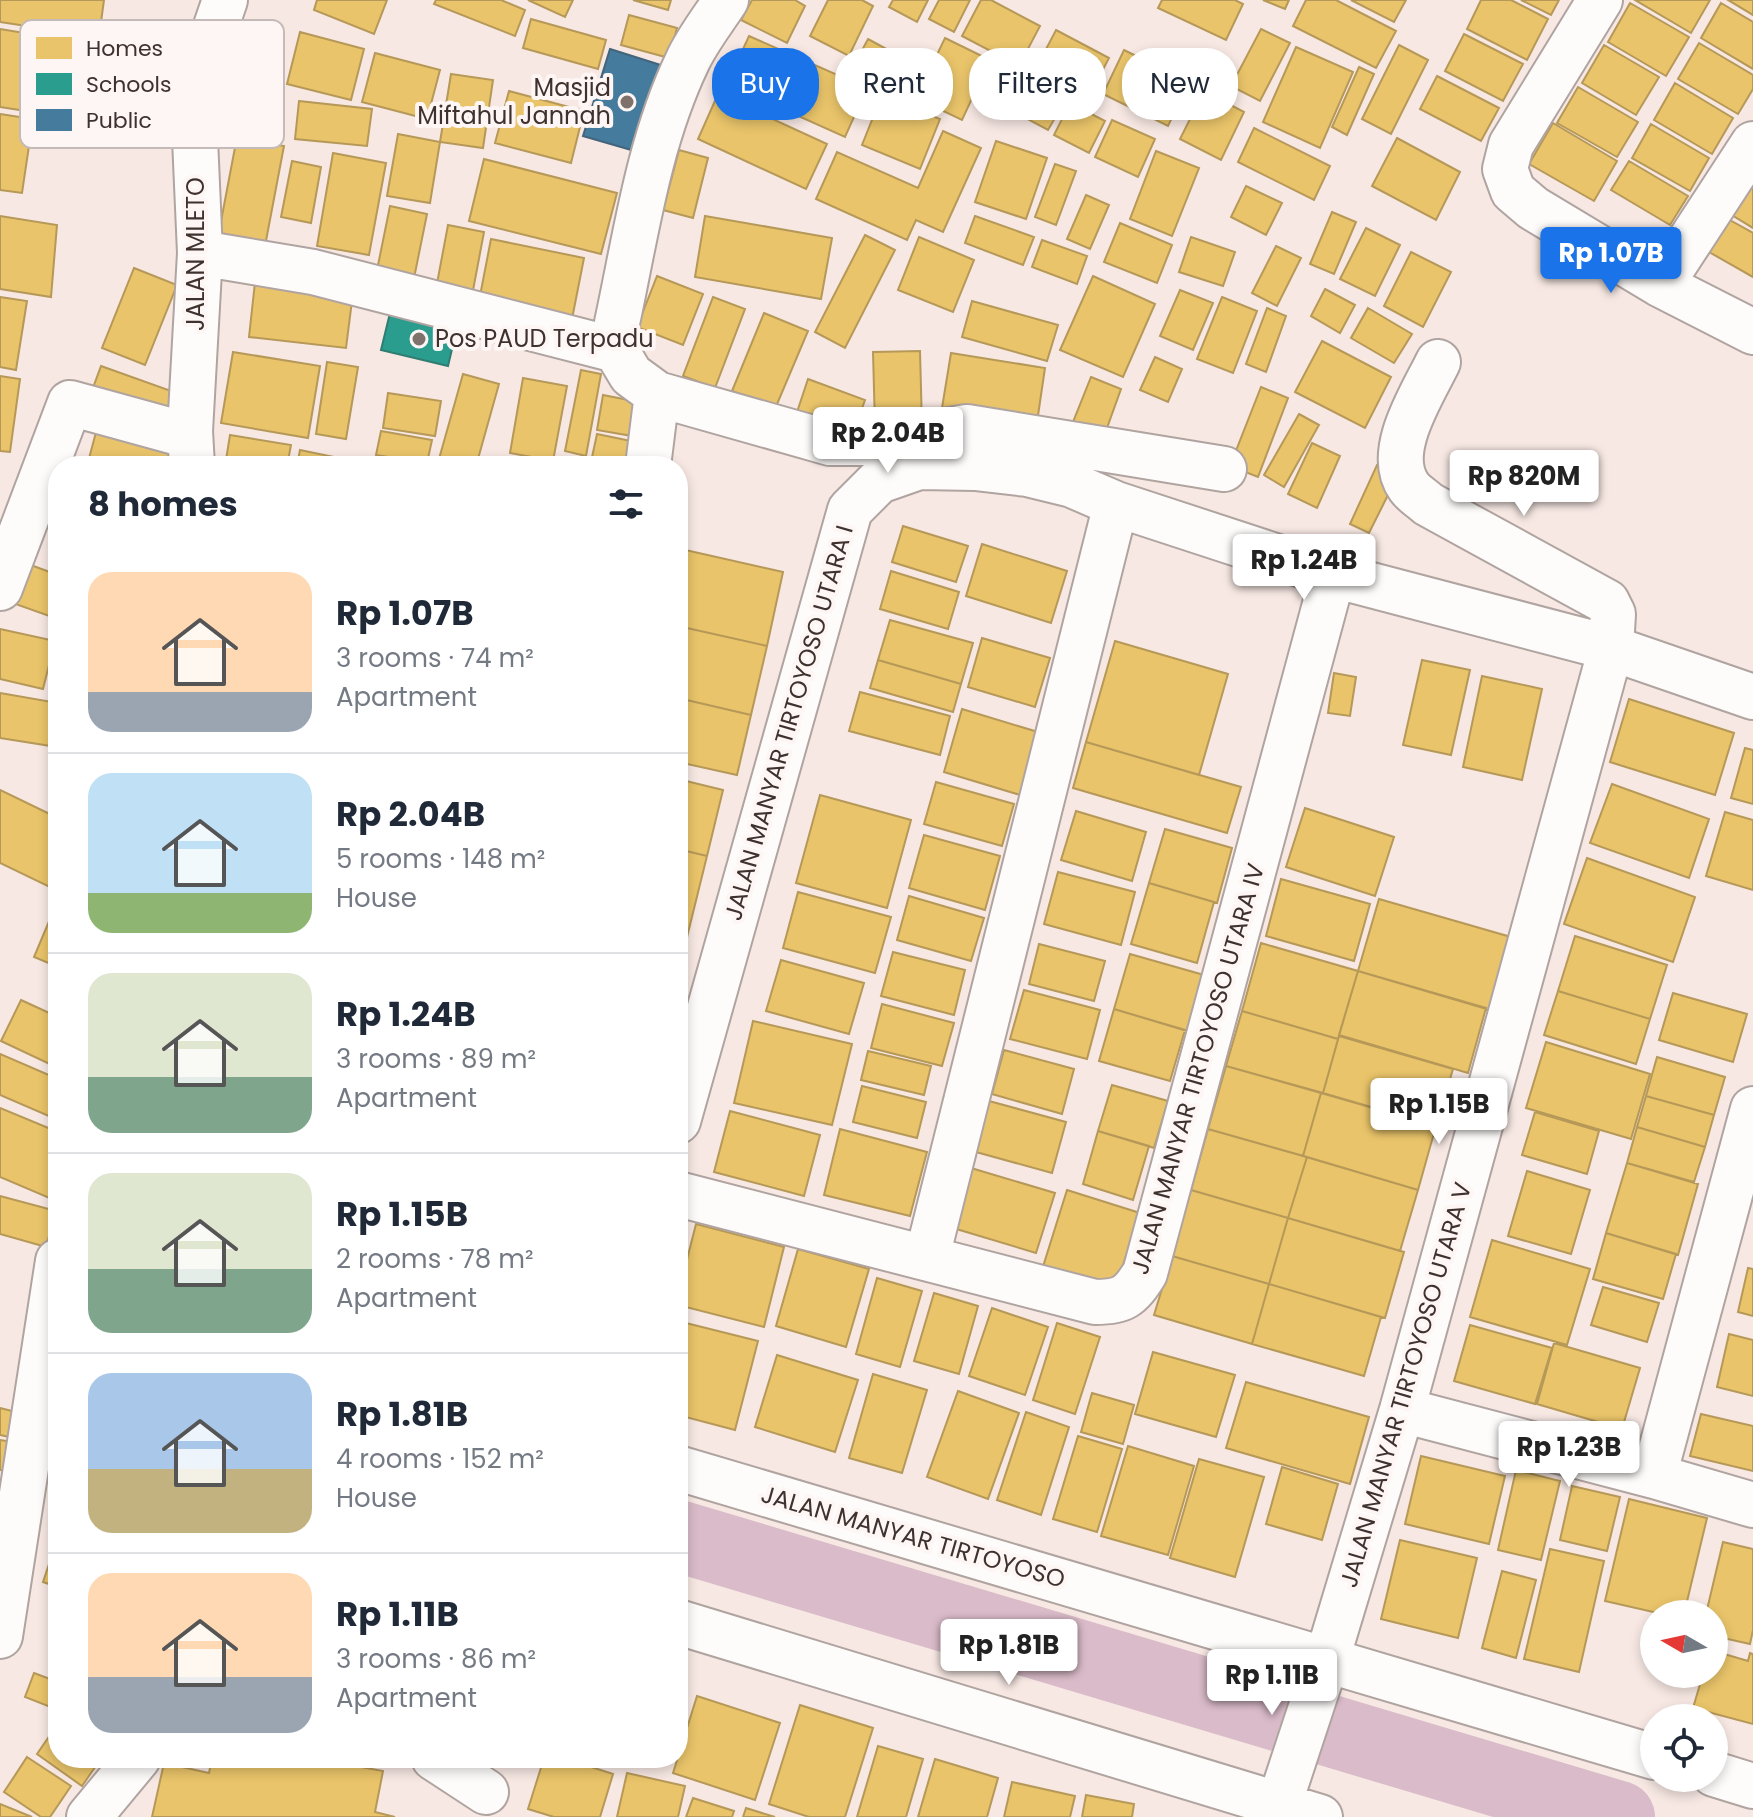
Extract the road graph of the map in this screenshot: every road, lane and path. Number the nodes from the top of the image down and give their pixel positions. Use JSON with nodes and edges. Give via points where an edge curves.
{"nodes":[{"id":1,"x":225,"y":0,"type":"edge"},
{"id":2,"x":726,"y":0,"type":"edge"},
{"id":3,"x":1600,"y":0,"type":"edge"},
{"id":4,"x":218,"y":20,"type":"edge"},
{"id":5,"x":1753,"y":144,"type":"edge"},
{"id":6,"x":195,"y":148,"type":"edge"},
{"id":7,"x":200,"y":253,"type":"junction"},
{"id":8,"x":1661,"y":285,"type":"junction"},
{"id":9,"x":1753,"y":332,"type":"edge"},
{"id":10,"x":616,"y":350,"type":"junction"},
{"id":11,"x":1438,"y":362,"type":"dead end"},
{"id":12,"x":657,"y":394,"type":"junction"},
{"id":13,"x":191,"y":451,"type":"edge"},
{"id":14,"x":50,"y":456,"type":"edge"},
{"id":15,"x":649,"y":456,"type":"edge"},
{"id":16,"x":48,"y":461,"type":"edge"},
{"id":17,"x":1224,"y":469,"type":"dead end"},
{"id":18,"x":1116,"y":504,"type":"junction"},
{"id":19,"x":1333,"y":575,"type":"junction"},
{"id":20,"x":0,"y":588,"type":"edge"},
{"id":21,"x":1611,"y":648,"type":"junction"},
{"id":22,"x":1753,"y":697,"type":"edge"},
{"id":23,"x":688,"y":1085,"type":"edge"},
{"id":24,"x":1753,"y":1109,"type":"edge"},
{"id":25,"x":688,"y":1197,"type":"edge"},
{"id":26,"x":927,"y":1257,"type":"junction"},
{"id":27,"x":48,"y":1339,"type":"edge"},
{"id":28,"x":1402,"y":1410,"type":"junction"},
{"id":29,"x":38,"y":1417,"type":"edge"},
{"id":30,"x":688,"y":1471,"type":"edge"},
{"id":31,"x":1654,"y":1476,"type":"junction"},
{"id":32,"x":1753,"y":1505,"type":"edge"},
{"id":33,"x":688,"y":1625,"type":"edge"},
{"id":34,"x":0,"y":1636,"type":"edge"},
{"id":35,"x":1322,"y":1673,"type":"junction"},
{"id":36,"x":1640,"y":1753,"type":"edge"},
{"id":37,"x":130,"y":1768,"type":"edge"},
{"id":38,"x":453,"y":1768,"type":"edge"},
{"id":39,"x":1728,"y":1778,"type":"edge"},
{"id":40,"x":1753,"y":1786,"type":"edge"},
{"id":41,"x":488,"y":1789,"type":"edge"},
{"id":42,"x":1291,"y":1802,"type":"edge"},
{"id":43,"x":89,"y":1817,"type":"edge"}],
"edges":[{"from":1,"to":4,"type":"street","name":"JALAN MLETO"},
{"from":2,"to":10,"type":"street","via":[[688,59],[666,110],[617,323]]},
{"from":3,"to":8,"type":"street","via":[[1511,145],[1505,169],[1513,191],[1533,208]]},
{"from":5,"to":8,"type":"street"},
{"from":6,"to":7,"type":"street","name":"JALAN MLETO"},
{"from":7,"to":10,"type":"street","via":[[313,272]]},
{"from":7,"to":13,"type":"street","name":"JALAN MLETO"},
{"from":8,"to":9,"type":"street"},
{"from":10,"to":12,"type":"street","via":[[631,375]]},
{"from":11,"to":21,"type":"street","name":"JALAN MANYAR TIRTOYOSO UTARA V","via":[[1401,440],[1401,469],[1409,487],[1428,504],[1607,602],[1613,614]]},
{"from":12,"to":15,"type":"street"},
{"from":12,"to":17,"type":"street","via":[[830,443],[875,443],[967,427]]},
{"from":13,"to":14,"type":"street","via":[[70,403]]},
{"from":16,"to":20,"type":"street"},
{"from":18,"to":19,"type":"street","name":"JALAN MANYAR TIRTOYOSO UTARA I"},
{"from":18,"to":23,"type":"street","name":"JALAN MANYAR TIRTOYOSO UTARA I","via":[[1027,474],[919,467],[879,481],[850,510]]},
{"from":18,"to":26,"type":"street"},
{"from":19,"to":21,"type":"street","name":"JALAN MANYAR TIRTOYOSO UTARA I"},
{"from":19,"to":26,"type":"street","name":"JALAN MANYAR TIRTOYOSO UTARA IV","via":[[1140,1282],[1116,1302],[1095,1302]]},
{"from":21,"to":22,"type":"street","name":"JALAN MANYAR TIRTOYOSO UTARA I"},
{"from":21,"to":28,"type":"street","name":"JALAN MANYAR TIRTOYOSO UTARA V"},
{"from":24,"to":31,"type":"street"},
{"from":25,"to":26,"type":"street","name":"JALAN MANYAR TIRTOYOSO UTARA IV"},
{"from":27,"to":29,"type":"street"},
{"from":28,"to":31,"type":"street"},
{"from":28,"to":35,"type":"street","name":"JALAN MANYAR TIRTOYOSO UTARA V"},
{"from":29,"to":34,"type":"street"},
{"from":30,"to":35,"type":"street","name":"JALAN MANYAR TIRTOYOSO"},
{"from":31,"to":32,"type":"street"},
{"from":33,"to":42,"type":"street"},
{"from":35,"to":36,"type":"street","name":"JALAN MANYAR TIRTOYOSO"},
{"from":35,"to":42,"type":"street","name":"JALAN MANYAR TIRTOYOSO UTARA V"},
{"from":37,"to":43,"type":"street"},
{"from":38,"to":41,"type":"street"},
{"from":39,"to":40,"type":"street"}]}
